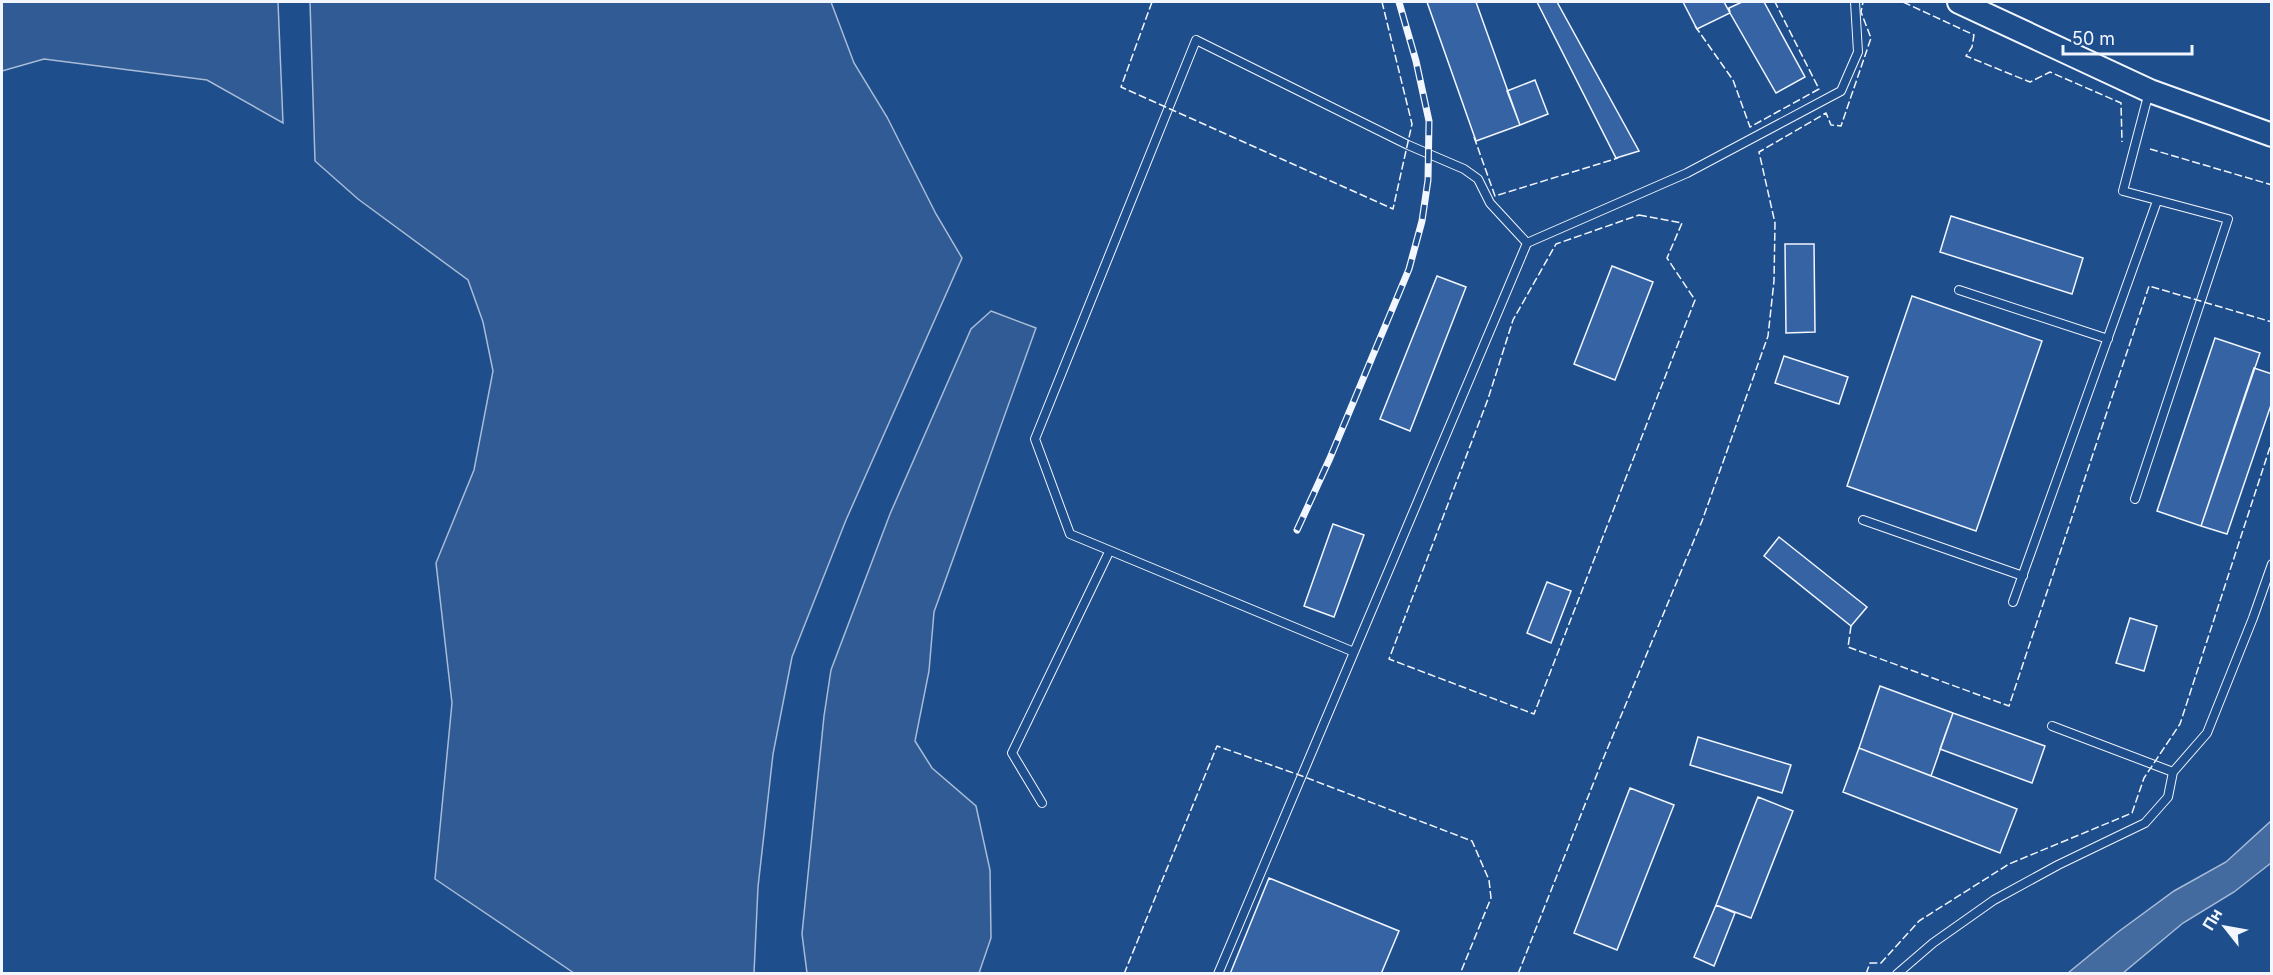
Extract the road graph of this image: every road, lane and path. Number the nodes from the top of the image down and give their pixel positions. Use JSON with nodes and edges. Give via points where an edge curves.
{"nodes":[{"id":1,"x":1855,"y":2,"type":"edge"},
{"id":2,"x":1959,"y":2,"type":"edge"},
{"id":3,"x":2150,"y":91,"type":"junction"},
{"id":4,"x":2271,"y":135,"type":"edge"},
{"id":5,"x":2157,"y":201,"type":"junction"},
{"id":6,"x":1527,"y":243,"type":"junction"},
{"id":7,"x":1959,"y":290,"type":"dead end"},
{"id":8,"x":2108,"y":339,"type":"junction"},
{"id":9,"x":2135,"y":499,"type":"dead end"},
{"id":10,"x":1863,"y":520,"type":"dead end"},
{"id":11,"x":1109,"y":552,"type":"junction"},
{"id":12,"x":2271,"y":564,"type":"edge"},
{"id":13,"x":2023,"y":576,"type":"junction"},
{"id":14,"x":2013,"y":602,"type":"dead end"},
{"id":15,"x":1354,"y":652,"type":"junction"},
{"id":16,"x":2052,"y":726,"type":"dead end"},
{"id":17,"x":2173,"y":772,"type":"junction"},
{"id":18,"x":1042,"y":803,"type":"dead end"},
{"id":19,"x":1218,"y":974,"type":"edge"},
{"id":20,"x":1898,"y":974,"type":"edge"}],
"edges":[{"from":1,"to":6,"type":"lane","via":[[1858,52],[1840,91],[1687,173]]},
{"from":2,"to":3,"type":"street"},
{"from":3,"to":4,"type":"street"},
{"from":3,"to":5,"type":"lane","via":[[2123,191]]},
{"from":5,"to":8,"type":"lane"},
{"from":5,"to":9,"type":"lane","via":[[2228,219]]},
{"from":6,"to":11,"type":"lane","via":[[1490,203],[1478,179],[1464,169],[1196,40],[1035,439],[1070,534]]},
{"from":6,"to":15,"type":"lane"},
{"from":7,"to":8,"type":"lane"},
{"from":8,"to":13,"type":"lane"},
{"from":10,"to":13,"type":"lane"},
{"from":11,"to":15,"type":"lane"},
{"from":11,"to":18,"type":"lane","via":[[1012,753]]},
{"from":12,"to":17,"type":"lane","via":[[2207,733]]},
{"from":13,"to":14,"type":"lane"},
{"from":15,"to":19,"type":"lane"},
{"from":16,"to":17,"type":"lane"},
{"from":17,"to":20,"type":"lane","via":[[2168,797],[2145,823],[1994,900]]}]}
